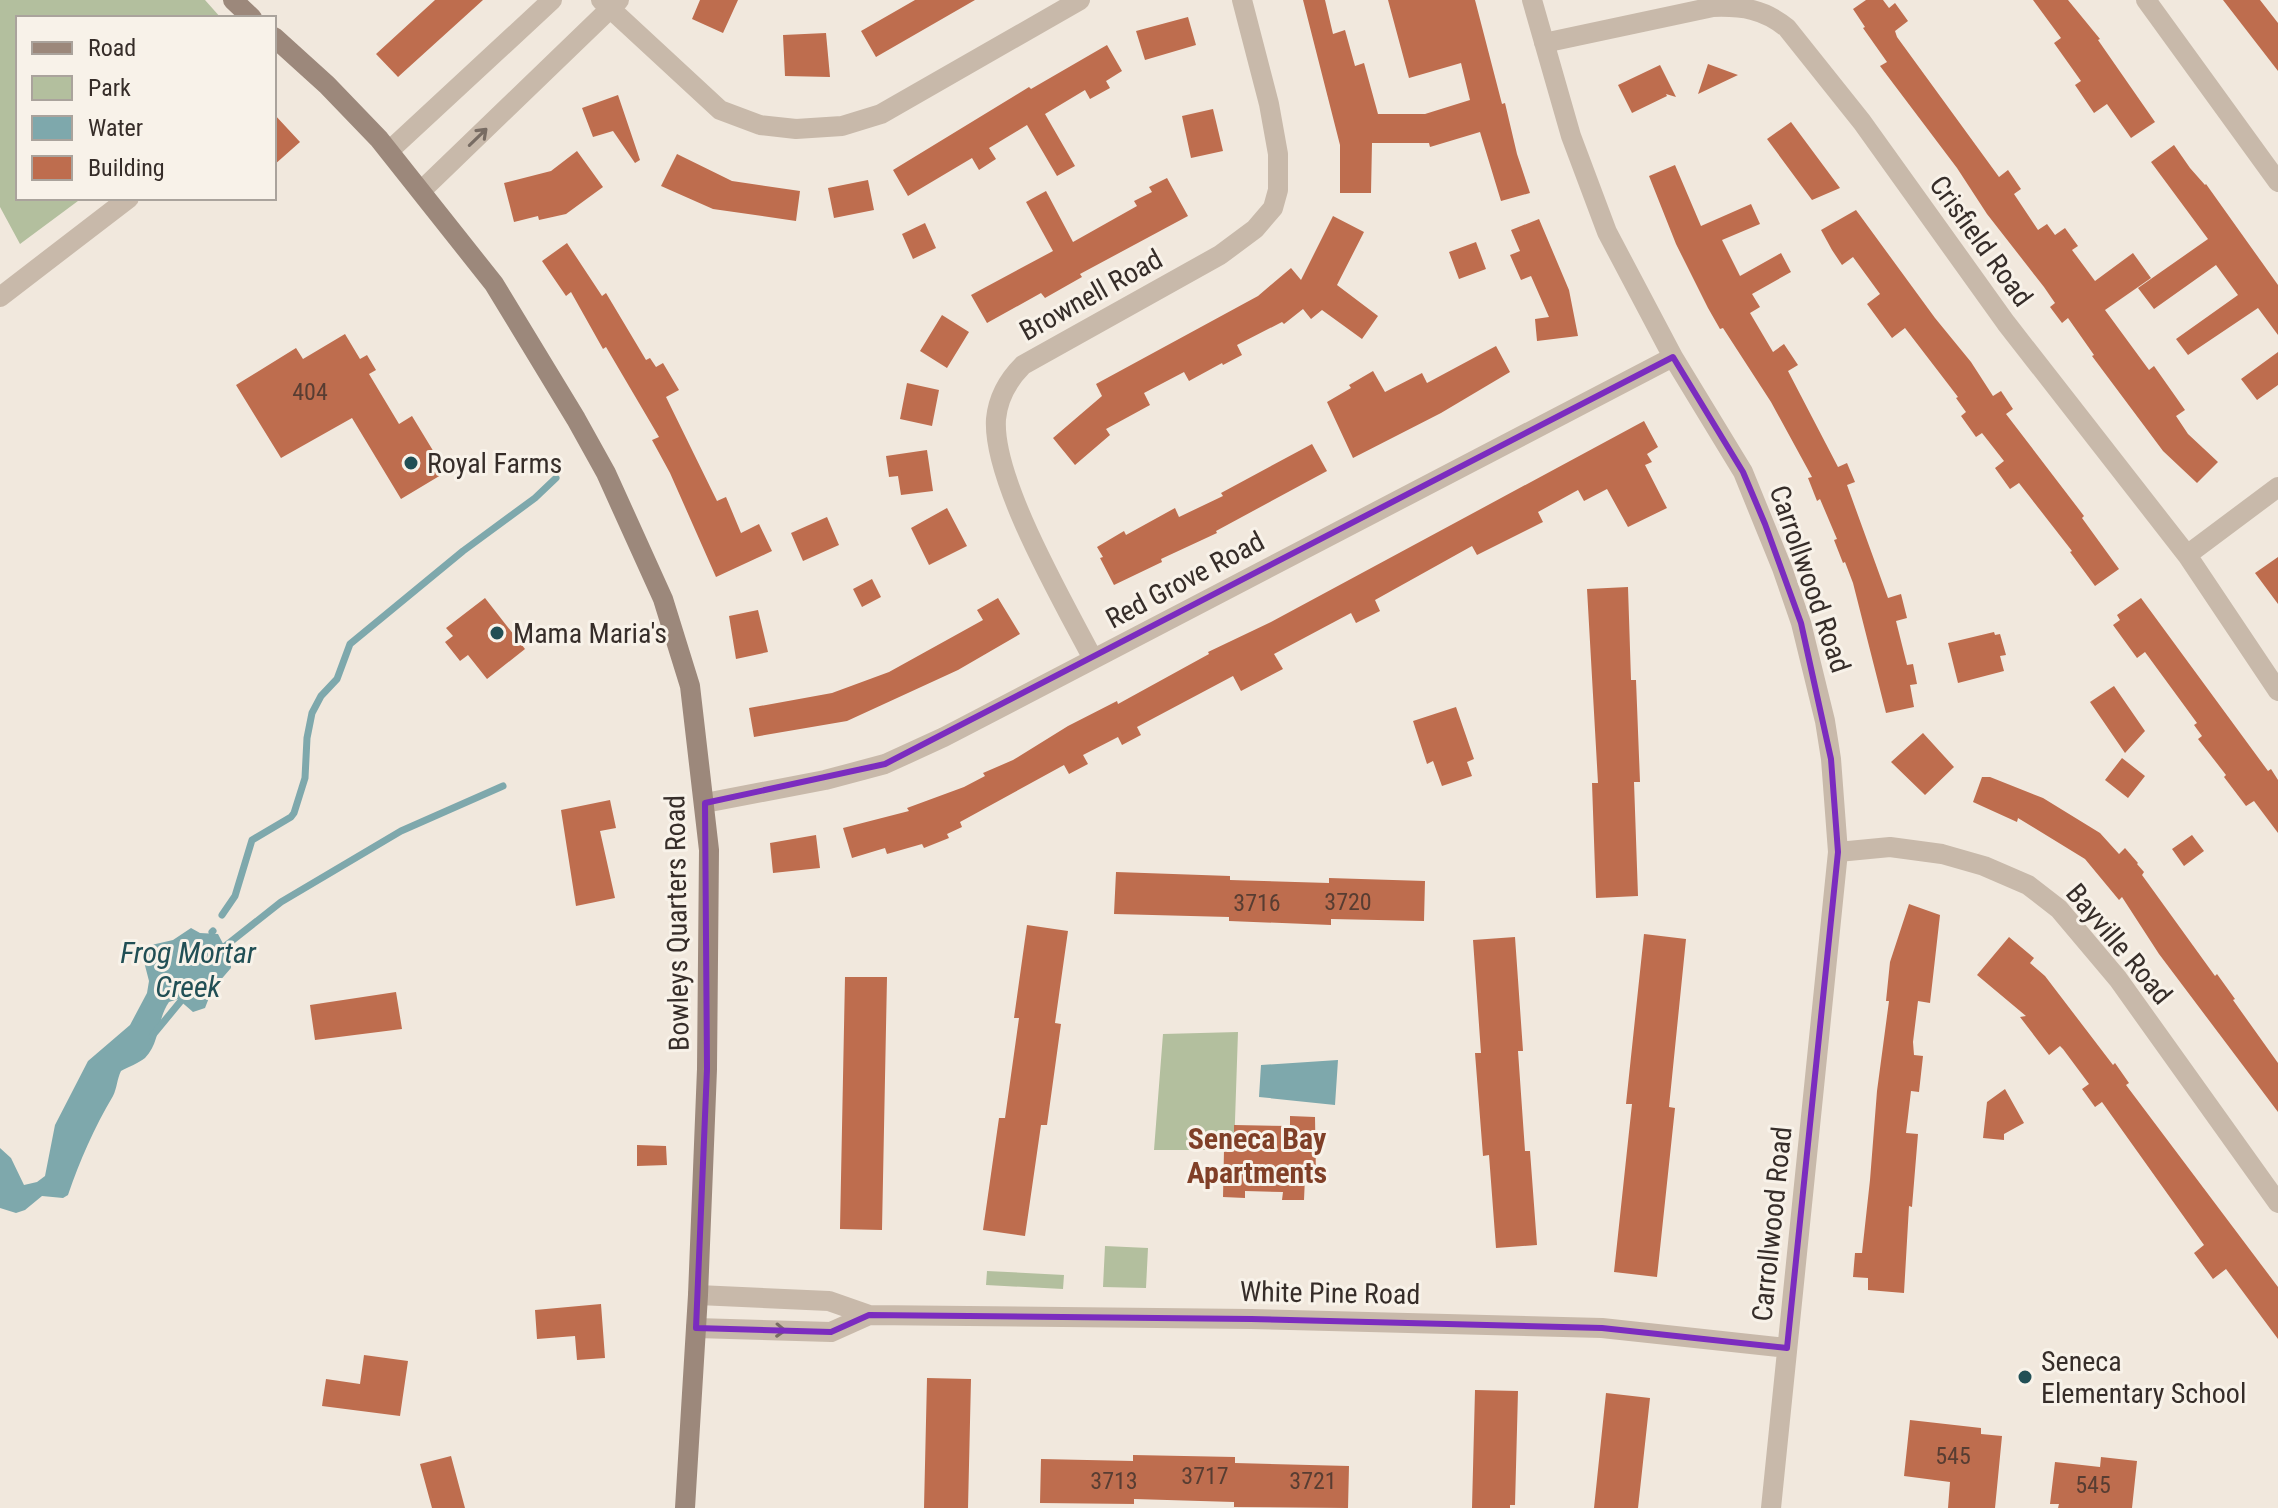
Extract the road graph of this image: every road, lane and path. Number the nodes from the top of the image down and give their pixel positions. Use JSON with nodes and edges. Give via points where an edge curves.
{"nodes":[{"id":1,"x":233,"y":0,"type":"edge"},
{"id":2,"x":552,"y":0,"type":"edge"},
{"id":3,"x":1080,"y":0,"type":"edge"},
{"id":4,"x":1242,"y":0,"type":"edge"},
{"id":5,"x":1532,"y":0,"type":"edge"},
{"id":6,"x":2146,"y":0,"type":"edge"},
{"id":7,"x":611,"y":3,"type":"edge"},
{"id":8,"x":250,"y":16,"type":"edge"},
{"id":9,"x":1544,"y":43,"type":"junction"},
{"id":10,"x":277,"y":46,"type":"edge"},
{"id":11,"x":389,"y":151,"type":"junction"},
{"id":12,"x":2278,"y":182,"type":"edge"},
{"id":13,"x":421,"y":191,"type":"junction"},
{"id":14,"x":126,"y":200,"type":"edge"},
{"id":15,"x":0,"y":297,"type":"edge"},
{"id":16,"x":1673,"y":357,"type":"junction"},
{"id":17,"x":2278,"y":487,"type":"edge"},
{"id":18,"x":2187,"y":555,"type":"junction"},
{"id":19,"x":1093,"y":659,"type":"junction"},
{"id":20,"x":2278,"y":691,"type":"edge"},
{"id":21,"x":705,"y":803,"type":"junction"},
{"id":22,"x":1838,"y":852,"type":"junction"},
{"id":23,"x":2278,"y":1203,"type":"edge"},
{"id":24,"x":698,"y":1295,"type":"junction"},
{"id":25,"x":869,"y":1315,"type":"junction"},
{"id":26,"x":696,"y":1328,"type":"junction"},
{"id":27,"x":1787,"y":1348,"type":"junction"},
{"id":28,"x":685,"y":1508,"type":"edge"},
{"id":29,"x":1771,"y":1508,"type":"edge"}],
"edges":[{"from":1,"to":8,"type":"street"},
{"from":2,"to":11,"type":"street"},
{"from":3,"to":7,"type":"street","via":[[898,106],[862,121],[812,129],[760,125],[720,110]]},
{"from":4,"to":19,"type":"street","name":"Brownell Road","via":[[1278,154],[1273,208],[1220,255],[1023,365],[999,404],[997,441],[1014,497]]},
{"from":5,"to":9,"type":"street","name":"Carrollwood Road"},
{"from":6,"to":12,"type":"street"},
{"from":13,"to":7,"type":"street","one_way":true},
{"from":9,"to":16,"type":"street","name":"Carrollwood Road","via":[[1591,193]]},
{"from":9,"to":18,"type":"street","name":"Crisfield Road","via":[[1713,7],[1749,8],[1774,17],[1819,66],[2006,323]]},
{"from":10,"to":11,"type":"street","name":"Bowleys Quarters Road","via":[[327,85]]},
{"from":11,"to":13,"type":"street","name":"Bowleys Quarters Road"},
{"from":13,"to":21,"type":"street","name":"Bowleys Quarters Road","via":[[494,284],[576,419],[629,520],[663,599],[690,686]]},
{"from":14,"to":15,"type":"street"},
{"from":16,"to":19,"type":"street","name":"Red Grove Road"},
{"from":16,"to":22,"type":"street","name":"Carrollwood Road","via":[[1743,472],[1801,623],[1831,759]]},
{"from":17,"to":18,"type":"street"},
{"from":18,"to":20,"type":"street","name":"Crisfield Road"},
{"from":19,"to":21,"type":"street","name":"Red Grove Road","via":[[885,764]]},
{"from":21,"to":24,"type":"street","name":"Bowleys Quarters Road","via":[[707,1069]]},
{"from":22,"to":23,"type":"street","name":"Bayville Road","via":[[1890,847],[1942,854],[2028,885],[2059,909],[2118,979]]},
{"from":22,"to":27,"type":"street","name":"Carrollwood Road"},
{"from":24,"to":25,"type":"street","name":"White Pine Road","via":[[829,1301]]},
{"from":24,"to":26,"type":"street","name":"Bowleys Quarters Road"},
{"from":26,"to":25,"type":"street","name":"White Pine Road","one_way":true,"via":[[831,1332]]},
{"from":25,"to":27,"type":"street","name":"White Pine Road","via":[[1602,1328]]},
{"from":26,"to":28,"type":"street","name":"Bowleys Quarters Road"},
{"from":27,"to":29,"type":"street","name":"Carrollwood Road"}]}
